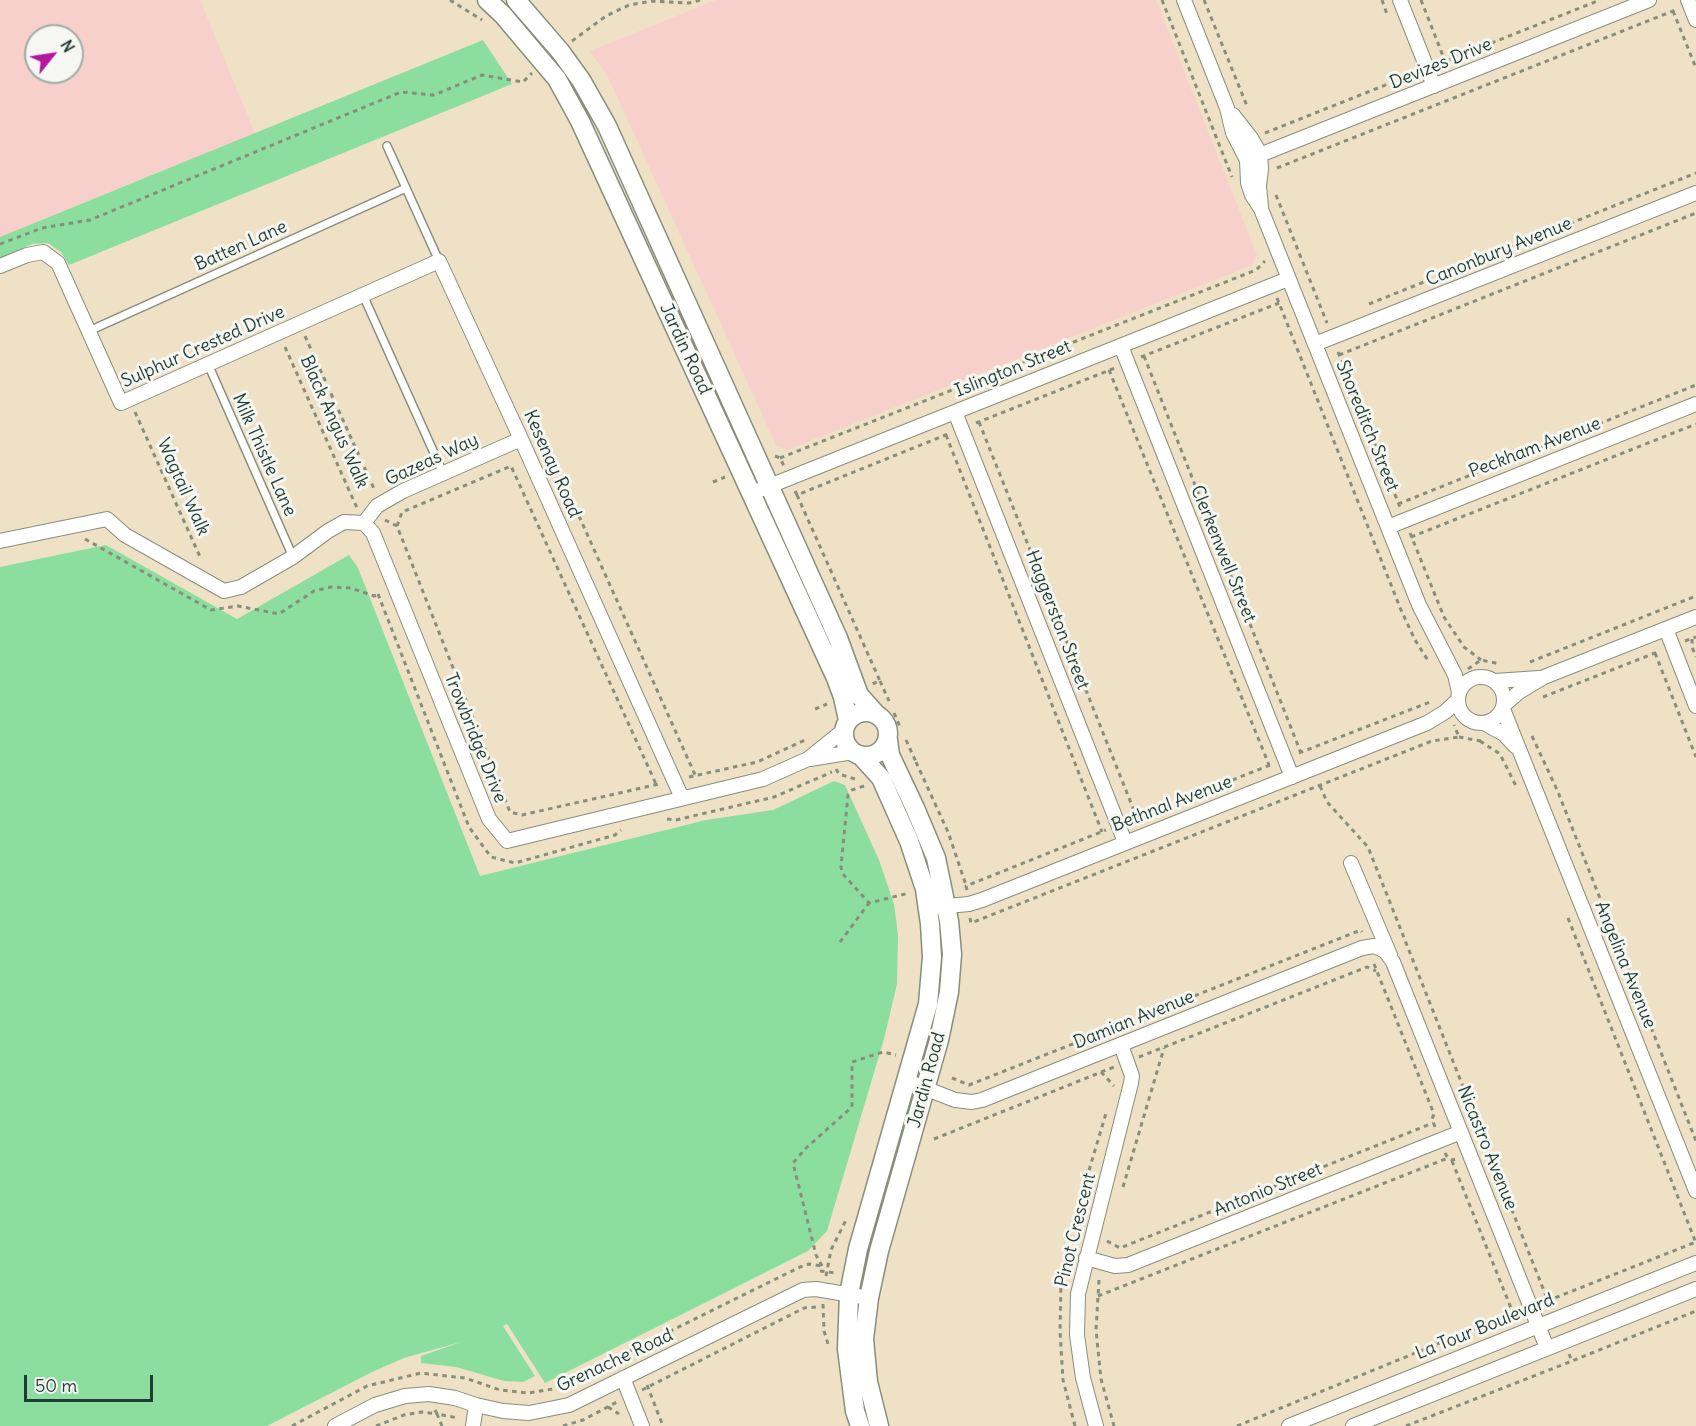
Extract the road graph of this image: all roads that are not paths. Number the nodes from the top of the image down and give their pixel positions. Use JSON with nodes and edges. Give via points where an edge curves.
{"nodes":[{"id":1,"x":487,"y":0,"type":"edge"},
{"id":2,"x":516,"y":0,"type":"edge"},
{"id":3,"x":1184,"y":0,"type":"edge"},
{"id":4,"x":1400,"y":0,"type":"edge"},
{"id":5,"x":1649,"y":0,"type":"edge"},
{"id":6,"x":1689,"y":2,"type":"edge"},
{"id":7,"x":1696,"y":20,"type":"edge"},
{"id":8,"x":1434,"y":86,"type":"junction"},
{"id":9,"x":1227,"y":108,"type":"junction"},
{"id":10,"x":387,"y":146,"type":"dead end"},
{"id":11,"x":1260,"y":154,"type":"junction"},
{"id":12,"x":1246,"y":160,"type":"junction"},
{"id":13,"x":406,"y":188,"type":"junction"},
{"id":14,"x":1696,"y":193,"type":"edge"},
{"id":15,"x":1262,"y":209,"type":"junction"},
{"id":16,"x":439,"y":261,"type":"junction"},
{"id":17,"x":0,"y":266,"type":"edge"},
{"id":18,"x":1288,"y":279,"type":"junction"},
{"id":19,"x":363,"y":295,"type":"junction"},
{"id":20,"x":89,"y":331,"type":"junction"},
{"id":21,"x":1315,"y":344,"type":"junction"},
{"id":22,"x":1121,"y":346,"type":"junction"},
{"id":23,"x":208,"y":364,"type":"junction"},
{"id":24,"x":1696,"y":404,"type":"edge"},
{"id":25,"x":955,"y":412,"type":"junction"},
{"id":26,"x":521,"y":439,"type":"junction"},
{"id":27,"x":443,"y":474,"type":"junction"},
{"id":28,"x":770,"y":486,"type":"junction"},
{"id":29,"x":752,"y":493,"type":"junction"},
{"id":30,"x":367,"y":518,"type":"junction"},
{"id":31,"x":1388,"y":527,"type":"junction"},
{"id":32,"x":0,"y":540,"type":"edge"},
{"id":33,"x":293,"y":557,"type":"junction"},
{"id":34,"x":1696,"y":616,"type":"edge"},
{"id":35,"x":1666,"y":629,"type":"junction"},
{"id":36,"x":1445,"y":653,"type":"junction"},
{"id":37,"x":1481,"y":677,"type":"junction"},
{"id":38,"x":1544,"y":677,"type":"junction"},
{"id":39,"x":1495,"y":681,"type":"junction"},
{"id":40,"x":1459,"y":696,"type":"junction"},
{"id":41,"x":1696,"y":706,"type":"edge"},
{"id":42,"x":1503,"y":707,"type":"junction"},
{"id":43,"x":876,"y":714,"type":"junction"},
{"id":44,"x":841,"y":721,"type":"junction"},
{"id":45,"x":1427,"y":723,"type":"junction"},
{"id":46,"x":1479,"y":723,"type":"junction"},
{"id":47,"x":888,"y":740,"type":"junction"},
{"id":48,"x":1520,"y":752,"type":"junction"},
{"id":49,"x":857,"y":754,"type":"junction"},
{"id":50,"x":808,"y":759,"type":"junction"},
{"id":51,"x":1292,"y":777,"type":"junction"},
{"id":52,"x":682,"y":798,"type":"junction"},
{"id":53,"x":1125,"y":842,"type":"junction"},
{"id":54,"x":1351,"y":863,"type":"dead end"},
{"id":55,"x":938,"y":907,"type":"junction"},
{"id":56,"x":1374,"y":946,"type":"joint"},
{"id":57,"x":1393,"y":962,"type":"junction"},
{"id":58,"x":1121,"y":1045,"type":"junction"},
{"id":59,"x":907,"y":1081,"type":"junction"},
{"id":60,"x":925,"y":1088,"type":"junction"},
{"id":61,"x":1461,"y":1132,"type":"junction"},
{"id":62,"x":1696,"y":1191,"type":"edge"},
{"id":63,"x":1086,"y":1258,"type":"junction"},
{"id":64,"x":1696,"y":1263,"type":"edge"},
{"id":65,"x":1696,"y":1289,"type":"edge"},
{"id":66,"x":849,"y":1294,"type":"junction"},
{"id":67,"x":869,"y":1298,"type":"junction"},
{"id":68,"x":1538,"y":1326,"type":"junction"},
{"id":69,"x":1547,"y":1348,"type":"junction"},
{"id":70,"x":623,"y":1378,"type":"junction"},
{"id":71,"x":476,"y":1405,"type":"junction"},
{"id":72,"x":1312,"y":1421,"type":"edge"},
{"id":73,"x":335,"y":1426,"type":"edge"},
{"id":74,"x":473,"y":1426,"type":"edge"},
{"id":75,"x":642,"y":1426,"type":"edge"},
{"id":76,"x":860,"y":1426,"type":"edge"},
{"id":77,"x":879,"y":1426,"type":"edge"},
{"id":78,"x":1096,"y":1426,"type":"edge"},
{"id":79,"x":1289,"y":1426,"type":"edge"},
{"id":80,"x":1353,"y":1426,"type":"edge"}],
"edges":[{"from":1,"to":29,"type":"street","name":"Jardin Road","via":[[503,15],[539,70],[557,79],[580,121]]},
{"from":2,"to":28,"type":"street","name":"Jardin Road","via":[[581,80],[607,126]]},
{"from":3,"to":9,"type":"street","name":"Shoreditch Street"},
{"from":4,"to":8,"type":"street"},
{"from":5,"to":8,"type":"street","name":"Devizes Drive"},
{"from":6,"to":7,"type":"street"},
{"from":8,"to":11,"type":"street","name":"Devizes Drive"},
{"from":9,"to":11,"type":"street","name":"Shoreditch Street"},
{"from":9,"to":12,"type":"street","name":"Shoreditch Street"},
{"from":10,"to":13,"type":"lane","name":"Kesenay Road"},
{"from":11,"to":12,"type":"street","name":"Devizes Drive"},
{"from":11,"to":15,"type":"street","name":"Shoreditch Street"},
{"from":12,"to":15,"type":"street","name":"Shoreditch Street","via":[[1250,189]]},
{"from":13,"to":16,"type":"lane","name":"Kesenay Road"},
{"from":13,"to":20,"type":"lane","name":"Batten Lane"},
{"from":14,"to":21,"type":"street","name":"Canonbury Avenue"},
{"from":15,"to":18,"type":"street","name":"Shoreditch Street"},
{"from":16,"to":19,"type":"street","name":"Sulphur Crested Drive"},
{"from":16,"to":26,"type":"street","name":"Kesenay Road"},
{"from":17,"to":20,"type":"street","name":"Sulphur Crested Drive","via":[[43,252],[58,263]]},
{"from":18,"to":21,"type":"street","name":"Shoreditch Street"},
{"from":18,"to":22,"type":"street","name":"Islington Street"},
{"from":19,"to":23,"type":"street","name":"Sulphur Crested Drive"},
{"from":19,"to":27,"type":"lane"},
{"from":20,"to":23,"type":"street","name":"Sulphur Crested Drive","via":[[121,403]]},
{"from":21,"to":31,"type":"street","name":"Shoreditch Street"},
{"from":22,"to":25,"type":"street","name":"Islington Street"},
{"from":22,"to":51,"type":"street","name":"Clerkenwell Street"},
{"from":23,"to":33,"type":"lane","name":"Milk Thistle Lane"},
{"from":24,"to":31,"type":"street","name":"Peckham Avenue"},
{"from":25,"to":28,"type":"street","name":"Islington Street"},
{"from":25,"to":53,"type":"street","name":"Haggerston Street"},
{"from":26,"to":27,"type":"street","name":"Gazeas Way"},
{"from":26,"to":52,"type":"street","name":"Kesenay Road"},
{"from":27,"to":30,"type":"street","name":"Gazeas Way","via":[[403,491]]},
{"from":28,"to":29,"type":"street","name":"Islington Street"},
{"from":28,"to":43,"type":"street","name":"Jardin Road","via":[[860,695]]},
{"from":29,"to":44,"type":"street","name":"Jardin Road","via":[[836,678],[843,697]]},
{"from":30,"to":33,"type":"street","via":[[344,522]]},
{"from":30,"to":52,"type":"street","name":"Trowbridge Drive","via":[[489,819],[507,841]]},
{"from":31,"to":36,"type":"street","name":"Shoreditch Street","via":[[1419,605]]},
{"from":32,"to":33,"type":"street","via":[[107,519],[125,535],[224,591],[240,587]]},
{"from":34,"to":35,"type":"street"},
{"from":35,"to":38,"type":"street"},
{"from":35,"to":41,"type":"street"},
{"from":36,"to":37,"type":"street","name":"Shoreditch Street"},
{"from":36,"to":40,"type":"street","name":"Shoreditch Street"},
{"from":37,"to":39,"type":"street"},
{"from":37,"to":40,"type":"street","via":[[1468,681]]},
{"from":38,"to":39,"type":"street"},
{"from":38,"to":42,"type":"street"},
{"from":39,"to":42,"type":"street","via":[[1503,692]]},
{"from":40,"to":45,"type":"street","name":"Bethnal Avenue","via":[[1445,712]]},
{"from":40,"to":46,"type":"street","via":[[1462,714]]},
{"from":42,"to":46,"type":"street","via":[[1495,719]]},
{"from":42,"to":48,"type":"street","name":"Angelina Avenue"},
{"from":43,"to":44,"type":"street","via":[[858,713]]},
{"from":43,"to":47,"type":"street","via":[[886,725]]},
{"from":44,"to":49,"type":"street","via":[[845,742]]},
{"from":44,"to":50,"type":"street","name":"Trowbridge Drive"},
{"from":45,"to":46,"type":"street","name":"Bethnal Avenue"},
{"from":45,"to":51,"type":"street","name":"Bethnal Avenue"},
{"from":46,"to":48,"type":"street","name":"Angelina Avenue","via":[[1504,734]]},
{"from":47,"to":49,"type":"street","via":[[880,751],[868,757]]},
{"from":47,"to":55,"type":"street","name":"Jardin Road","via":[[890,755],[936,858]]},
{"from":48,"to":62,"type":"street","name":"Angelina Avenue"},
{"from":49,"to":50,"type":"street","name":"Trowbridge Drive"},
{"from":49,"to":55,"type":"street","name":"Jardin Road","via":[[881,778],[925,889]]},
{"from":50,"to":52,"type":"street","name":"Trowbridge Drive","via":[[763,779]]},
{"from":51,"to":53,"type":"street","name":"Bethnal Avenue"},
{"from":53,"to":55,"type":"street","name":"Bethnal Avenue","via":[[982,900]]},
{"from":54,"to":57,"type":"street","name":"Nicastro Avenue"},
{"from":55,"to":59,"type":"street","name":"Jardin Road","via":[[928,1004]]},
{"from":55,"to":60,"type":"street","name":"Jardin Road","via":[[951,954],[949,992]]},
{"from":56,"to":57,"type":"street","name":"Nicastro Avenue","via":[[1386,952]]},
{"from":56,"to":58,"type":"street","name":"Damian Avenue"},
{"from":57,"to":61,"type":"street","name":"Nicastro Avenue"},
{"from":58,"to":60,"type":"street","name":"Damian Avenue","via":[[972,1102]]},
{"from":58,"to":63,"type":"street","name":"Pinot Crescent","via":[[1131,1083]]},
{"from":59,"to":60,"type":"street","name":"Damian Avenue"},
{"from":59,"to":66,"type":"street","name":"Jardin Road","via":[[858,1249]]},
{"from":60,"to":67,"type":"street","name":"Jardin Road"},
{"from":61,"to":63,"type":"street","name":"Antonio Street","via":[[1128,1265],[1115,1266]]},
{"from":61,"to":68,"type":"street","name":"Nicastro Avenue"},
{"from":63,"to":78,"type":"street","name":"Pinot Crescent","via":[[1078,1294],[1077,1335]]},
{"from":64,"to":68,"type":"street","name":"La Tour Boulevard"},
{"from":65,"to":69,"type":"street"},
{"from":66,"to":67,"type":"street","name":"Grenache Road"},
{"from":66,"to":70,"type":"street","name":"Grenache Road","via":[[802,1290]]},
{"from":66,"to":76,"type":"street","name":"Jardin Road","via":[[847,1349]]},
{"from":67,"to":77,"type":"street","name":"Jardin Road","via":[[864,1339],[868,1382]]},
{"from":68,"to":69,"type":"street","name":"Nicastro Avenue"},
{"from":68,"to":72,"type":"street","name":"La Tour Boulevard"},
{"from":69,"to":80,"type":"street"},
{"from":70,"to":71,"type":"street","name":"Grenache Road","via":[[569,1405],[529,1413]]},
{"from":70,"to":75,"type":"street"},
{"from":71,"to":73,"type":"street","name":"Grenache Road","via":[[429,1394],[405,1396]]},
{"from":71,"to":74,"type":"street"},
{"from":72,"to":79,"type":"street","name":"La Tour Boulevard"}]}
